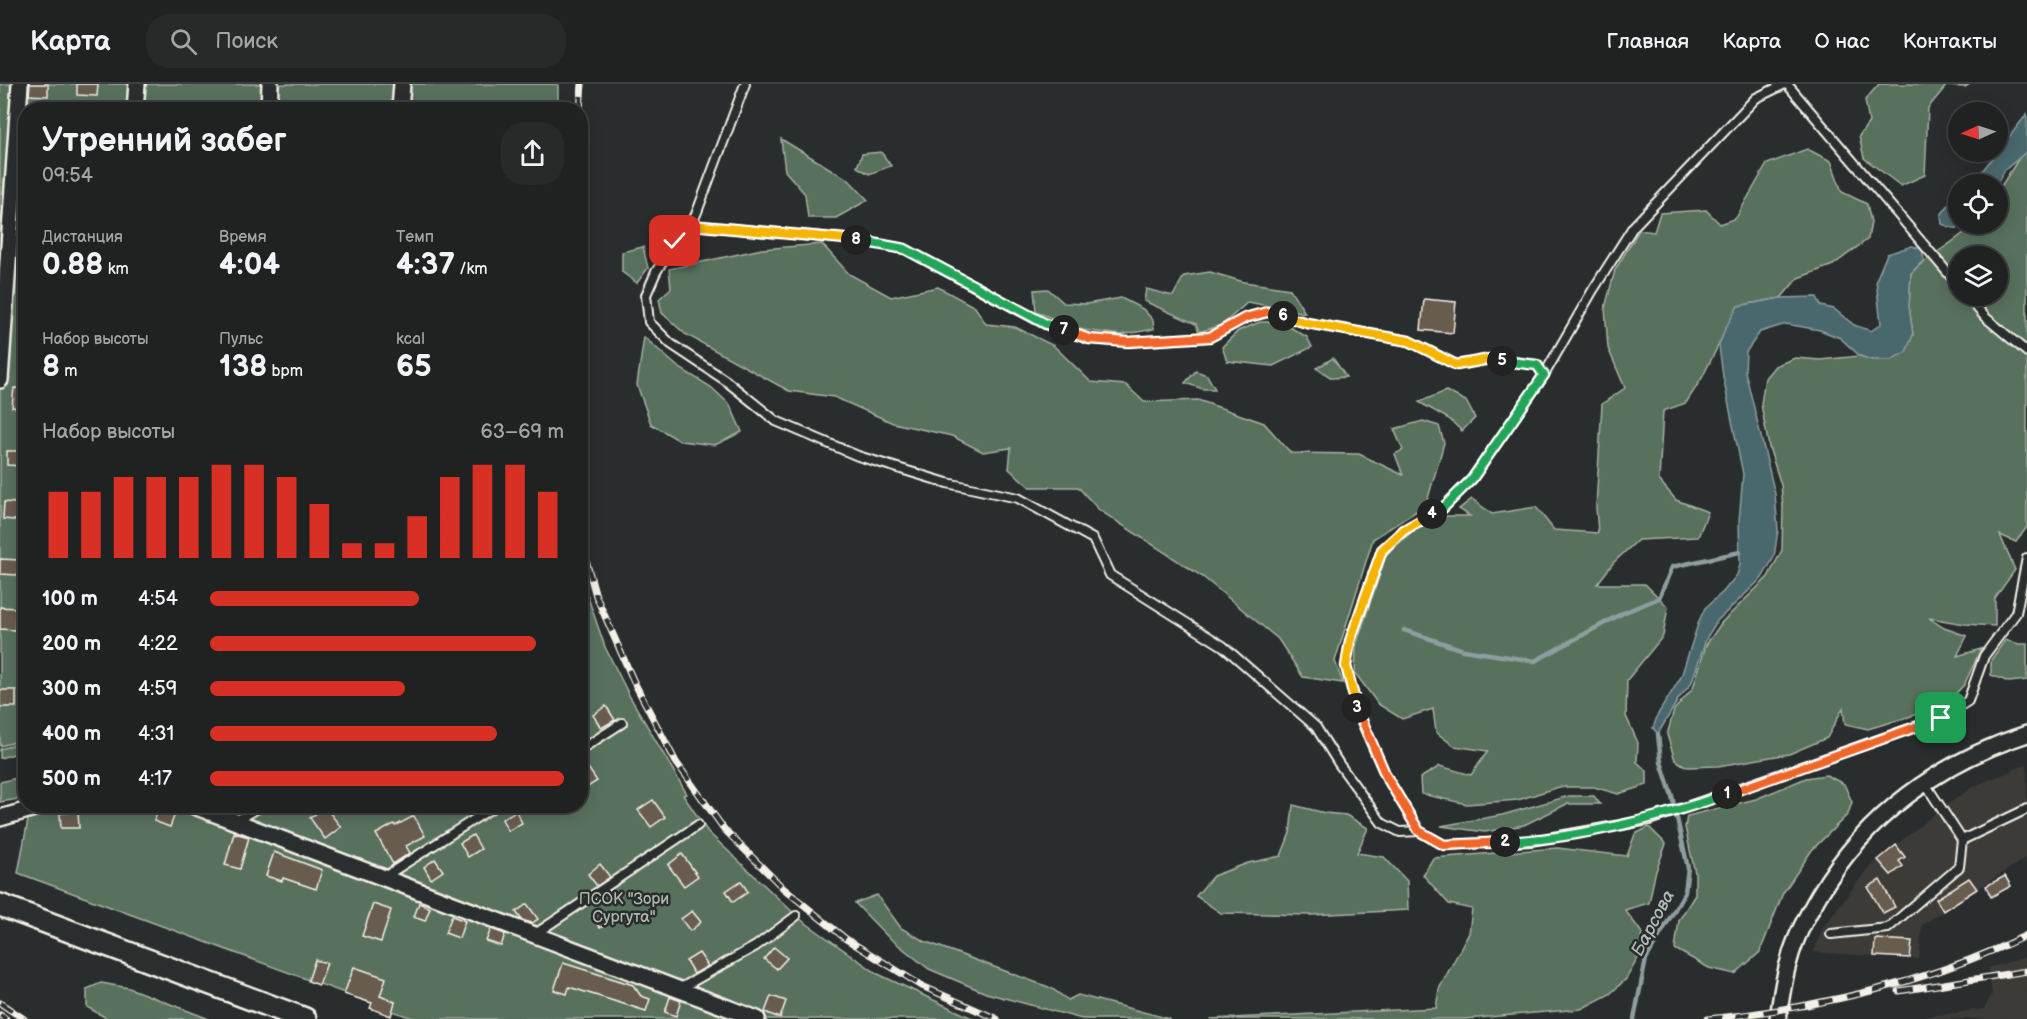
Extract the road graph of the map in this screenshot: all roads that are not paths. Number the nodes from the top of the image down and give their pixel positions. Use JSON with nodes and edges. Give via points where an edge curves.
{"nodes":[{"id":1,"x":20,"y":84,"type":"edge"},
{"id":2,"x":136,"y":84,"type":"edge"},
{"id":3,"x":270,"y":84,"type":"edge"},
{"id":4,"x":402,"y":84,"type":"edge"},
{"id":5,"x":744,"y":84,"type":"edge"},
{"id":6,"x":1786,"y":84,"type":"edge"},
{"id":7,"x":20,"y":102,"type":"edge"},
{"id":8,"x":135,"y":102,"type":"edge"},
{"id":9,"x":269,"y":102,"type":"edge"},
{"id":10,"x":401,"y":102,"type":"edge"},
{"id":11,"x":691,"y":225,"type":"junction"},
{"id":12,"x":18,"y":230,"type":"edge"},
{"id":13,"x":1948,"y":273,"type":"edge"},
{"id":14,"x":1976,"y":306,"type":"edge"},
{"id":15,"x":2027,"y":352,"type":"edge"},
{"id":16,"x":1544,"y":375,"type":"junction"},
{"id":17,"x":0,"y":380,"type":"edge"},
{"id":18,"x":2027,"y":558,"type":"edge"},
{"id":19,"x":622,"y":723,"type":"dead end"},
{"id":20,"x":2027,"y":734,"type":"edge"},
{"id":21,"x":588,"y":745,"type":"edge"},
{"id":22,"x":1924,"y":782,"type":"junction"},
{"id":23,"x":2027,"y":808,"type":"edge"},
{"id":24,"x":18,"y":813,"type":"edge"},
{"id":25,"x":214,"y":813,"type":"edge"},
{"id":26,"x":249,"y":813,"type":"edge"},
{"id":27,"x":484,"y":813,"type":"edge"},
{"id":28,"x":0,"y":818,"type":"edge"},
{"id":29,"x":236,"y":821,"type":"junction"},
{"id":30,"x":698,"y":825,"type":"dead end"},
{"id":31,"x":1419,"y":831,"type":"junction"},
{"id":32,"x":1962,"y":840,"type":"junction"},
{"id":33,"x":384,"y":877,"type":"junction"},
{"id":34,"x":0,"y":905,"type":"edge"},
{"id":35,"x":796,"y":916,"type":"dead end"},
{"id":36,"x":535,"y":934,"type":"junction"},
{"id":37,"x":1831,"y":934,"type":"dead end"},
{"id":38,"x":679,"y":989,"type":"junction"},
{"id":39,"x":305,"y":1019,"type":"edge"},
{"id":40,"x":757,"y":1019,"type":"edge"},
{"id":41,"x":1778,"y":1019,"type":"edge"}],
"edges":[{"from":1,"to":7,"type":"street"},
{"from":2,"to":8,"type":"street"},
{"from":3,"to":9,"type":"street"},
{"from":4,"to":10,"type":"street"},
{"from":5,"to":11,"type":"lane"},
{"from":6,"to":13,"type":"lane"},
{"from":6,"to":16,"type":"lane","via":[[1756,98],[1633,227]]},
{"from":11,"to":16,"type":"lane","via":[[856,240],[905,249],[1046,324],[1089,339],[1128,342],[1210,337],[1245,318],[1267,312],[1409,341],[1456,365],[1490,359],[1537,365]]},
{"from":11,"to":31,"type":"lane","via":[[675,241],[646,295],[649,322],[671,344],[776,420],[858,456],[947,483],[1018,498],[1093,539],[1110,575],[1223,646],[1316,727],[1383,823],[1400,832]]},
{"from":12,"to":17,"type":"street"},
{"from":14,"to":15,"type":"lane"},
{"from":16,"to":31,"type":"lane","via":[[1472,479],[1442,509],[1404,530],[1382,550],[1350,641],[1346,666],[1358,713],[1386,776]]},
{"from":18,"to":31,"type":"lane","via":[[2016,613],[1984,656],[1968,701],[1941,718],[1649,820],[1531,841],[1444,845]]},
{"from":19,"to":21,"type":"lane"},
{"from":20,"to":22,"type":"street"},
{"from":22,"to":32,"type":"lane"},
{"from":22,"to":41,"type":"street","via":[[1892,806],[1867,832],[1822,891],[1789,959]]},
{"from":23,"to":32,"type":"lane"},
{"from":24,"to":28,"type":"street"},
{"from":25,"to":29,"type":"street"},
{"from":26,"to":29,"type":"lane"},
{"from":27,"to":33,"type":"lane"},
{"from":29,"to":33,"type":"street"},
{"from":30,"to":36,"type":"lane"},
{"from":32,"to":37,"type":"lane","via":[[1959,867],[1888,928]]},
{"from":33,"to":36,"type":"street"},
{"from":34,"to":39,"type":"main road"},
{"from":35,"to":38,"type":"lane","via":[[756,946]]},
{"from":36,"to":38,"type":"street"},
{"from":38,"to":40,"type":"street"}]}
